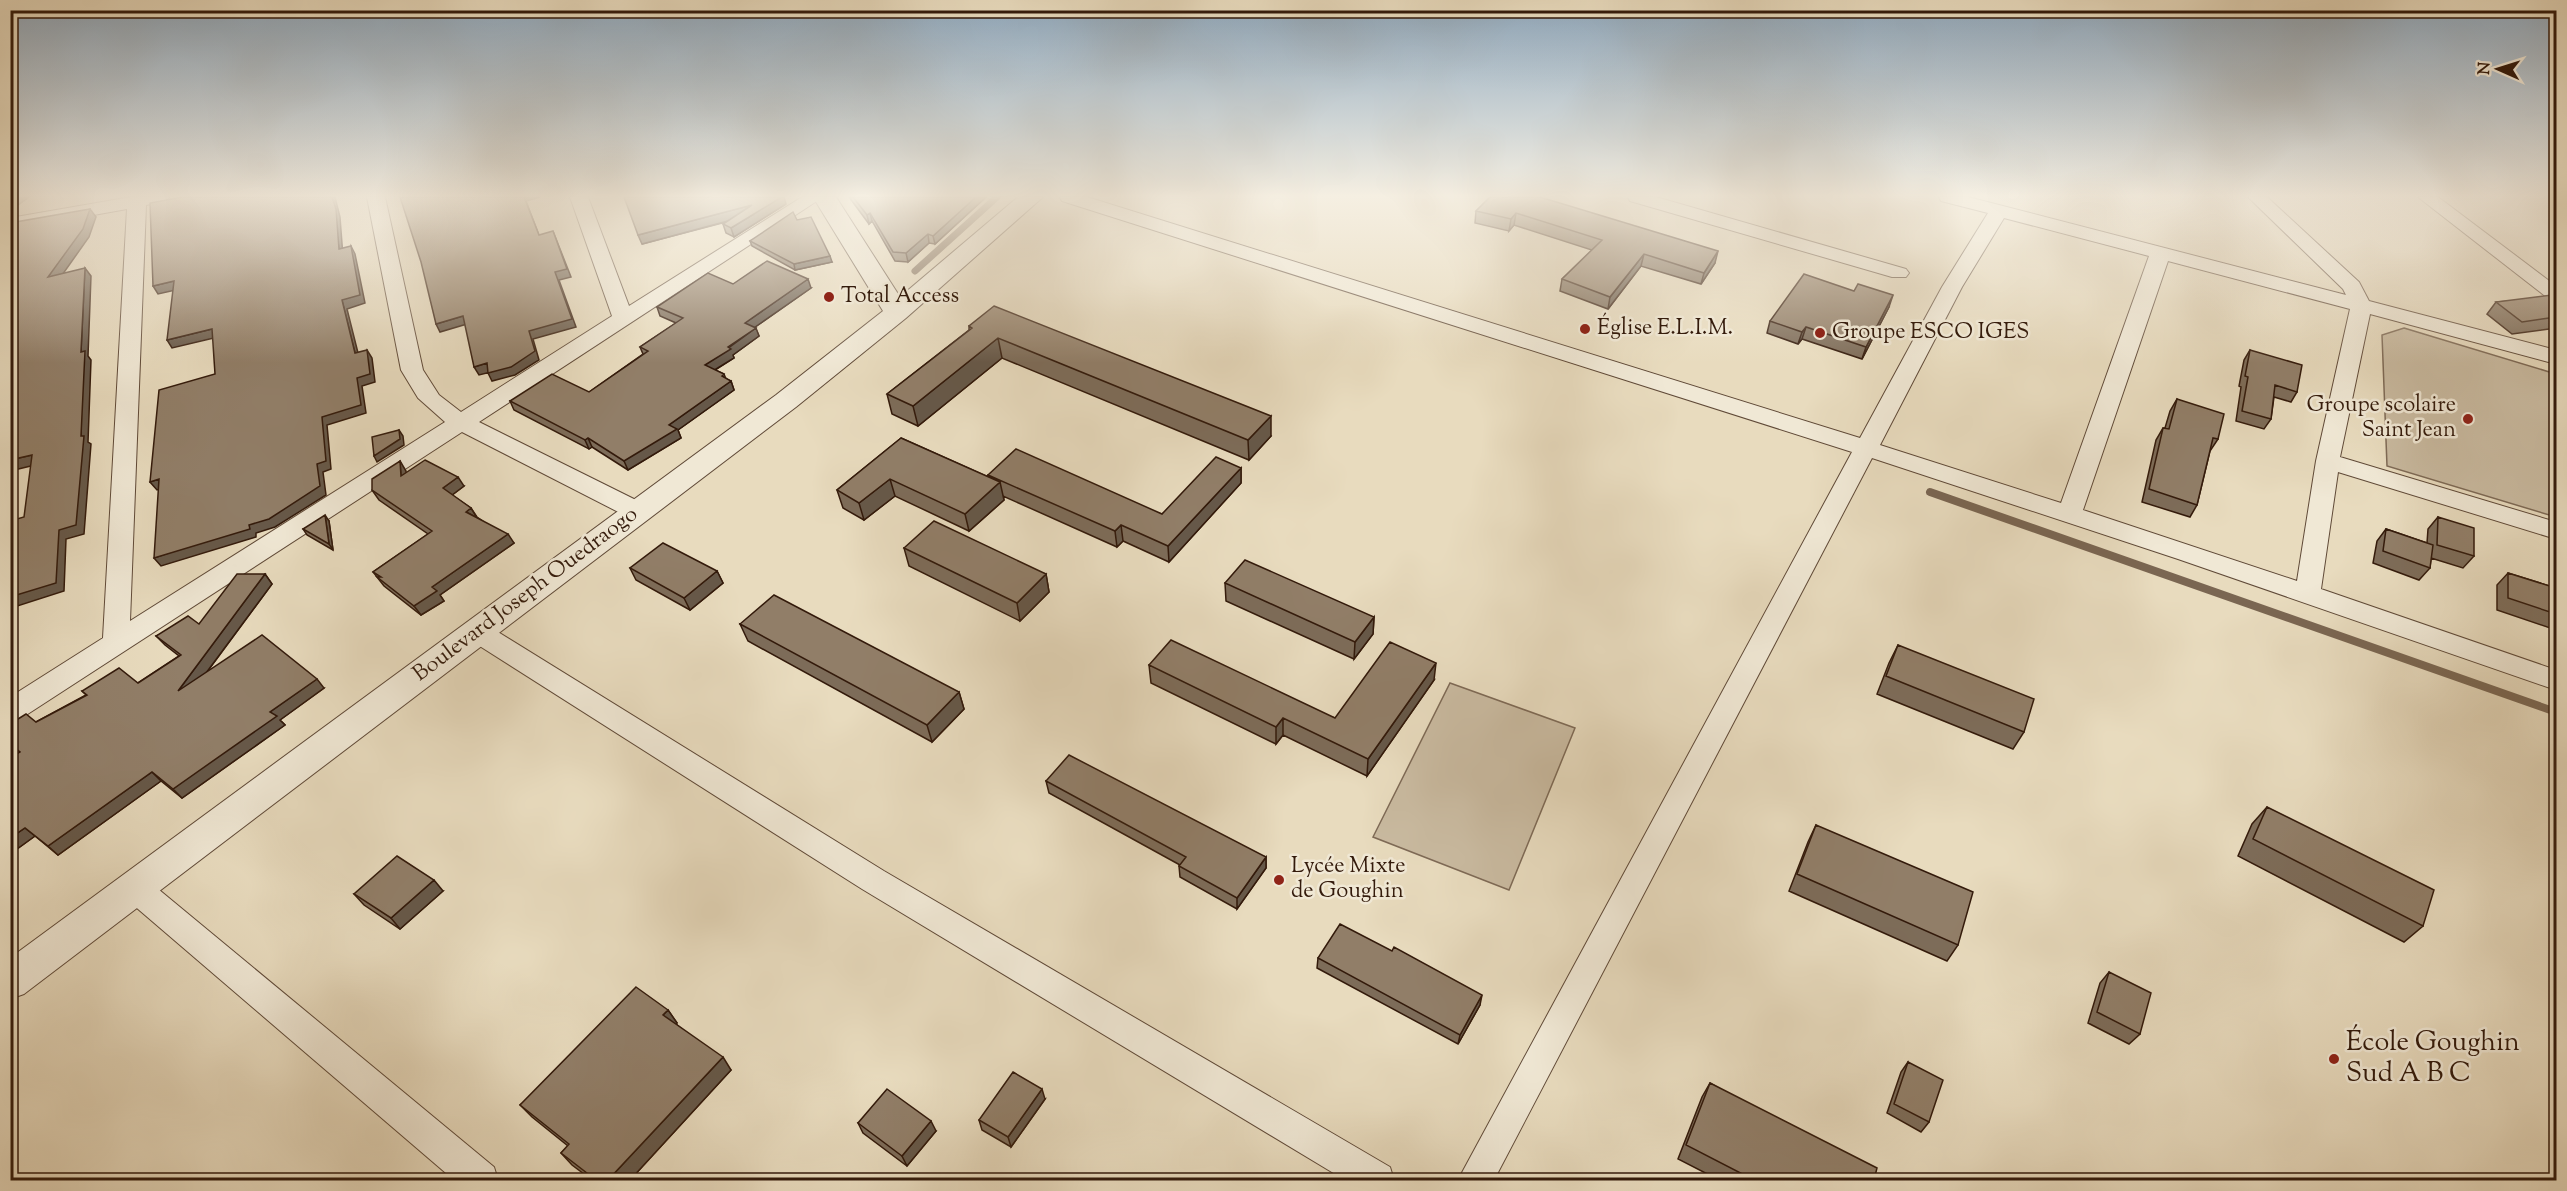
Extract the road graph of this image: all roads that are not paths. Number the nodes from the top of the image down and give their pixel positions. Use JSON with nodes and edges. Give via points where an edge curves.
{"nodes":[{"id":1,"x":136,"y":253,"type":"edge"},
{"id":2,"x":388,"y":253,"type":"edge"},
{"id":3,"x":600,"y":253,"type":"edge"},
{"id":4,"x":724,"y":253,"type":"edge"},
{"id":5,"x":860,"y":253,"type":"edge"},
{"id":6,"x":966,"y":253,"type":"edge"},
{"id":7,"x":1249,"y":253,"type":"edge"},
{"id":8,"x":1830,"y":253,"type":"edge"},
{"id":9,"x":1971,"y":253,"type":"edge"},
{"id":10,"x":2155,"y":253,"type":"edge"},
{"id":11,"x":2317,"y":253,"type":"edge"},
{"id":12,"x":2510,"y":253,"type":"edge"},
{"id":13,"x":2160,"y":254,"type":"junction"},
{"id":14,"x":1899,"y":273,"type":"dead end"},
{"id":15,"x":2547,"y":278,"type":"edge"},
{"id":16,"x":2556,"y":295,"type":"edge"},
{"id":17,"x":2361,"y":306,"type":"junction"},
{"id":18,"x":897,"y":313,"type":"junction"},
{"id":19,"x":623,"y":316,"type":"junction"},
{"id":20,"x":2556,"y":357,"type":"edge"},
{"id":21,"x":460,"y":422,"type":"junction"},
{"id":22,"x":1866,"y":447,"type":"junction"},
{"id":23,"x":2328,"y":461,"type":"junction"},
{"id":24,"x":639,"y":512,"type":"junction"},
{"id":25,"x":2070,"y":512,"type":"junction"},
{"id":26,"x":2556,"y":531,"type":"edge"},
{"id":27,"x":2308,"y":591,"type":"junction"},
{"id":28,"x":476,"y":631,"type":"junction"},
{"id":29,"x":117,"y":644,"type":"junction"},
{"id":30,"x":2556,"y":680,"type":"edge"},
{"id":31,"x":10,"y":711,"type":"edge"},
{"id":32,"x":135,"y":888,"type":"junction"},
{"id":33,"x":10,"y":981,"type":"edge"},
{"id":34,"x":481,"y":1180,"type":"edge"},
{"id":35,"x":1377,"y":1180,"type":"edge"},
{"id":36,"x":1476,"y":1180,"type":"edge"}],
"edges":[{"from":1,"to":29,"type":"street"},
{"from":2,"to":21,"type":"street","via":[[412,370],[434,405]]},
{"from":3,"to":19,"type":"street"},
{"from":4,"to":19,"type":"street"},
{"from":5,"to":18,"type":"street"},
{"from":6,"to":18,"type":"street","name":"Boulevard Joseph Ouedraogo"},
{"from":7,"to":22,"type":"street"},
{"from":8,"to":14,"type":"street"},
{"from":9,"to":22,"type":"street"},
{"from":10,"to":13,"type":"street"},
{"from":11,"to":17,"type":"street","via":[[2352,286]]},
{"from":12,"to":15,"type":"street"},
{"from":13,"to":17,"type":"street"},
{"from":13,"to":25,"type":"street"},
{"from":15,"to":16,"type":"street"},
{"from":17,"to":20,"type":"street"},
{"from":17,"to":23,"type":"street"},
{"from":18,"to":24,"type":"street","name":"Boulevard Joseph Ouedraogo"},
{"from":19,"to":21,"type":"street"},
{"from":21,"to":24,"type":"street"},
{"from":21,"to":29,"type":"street"},
{"from":22,"to":25,"type":"street"},
{"from":22,"to":36,"type":"street"},
{"from":23,"to":26,"type":"street"},
{"from":23,"to":27,"type":"street"},
{"from":24,"to":28,"type":"street","name":"Boulevard Joseph Ouedraogo"},
{"from":25,"to":27,"type":"street"},
{"from":27,"to":30,"type":"street"},
{"from":28,"to":32,"type":"street","name":"Boulevard Joseph Ouedraogo"},
{"from":28,"to":35,"type":"street","via":[[873,880]]},
{"from":29,"to":31,"type":"street"},
{"from":32,"to":33,"type":"street","name":"Boulevard Joseph Ouedraogo"},
{"from":32,"to":34,"type":"street"}]}
